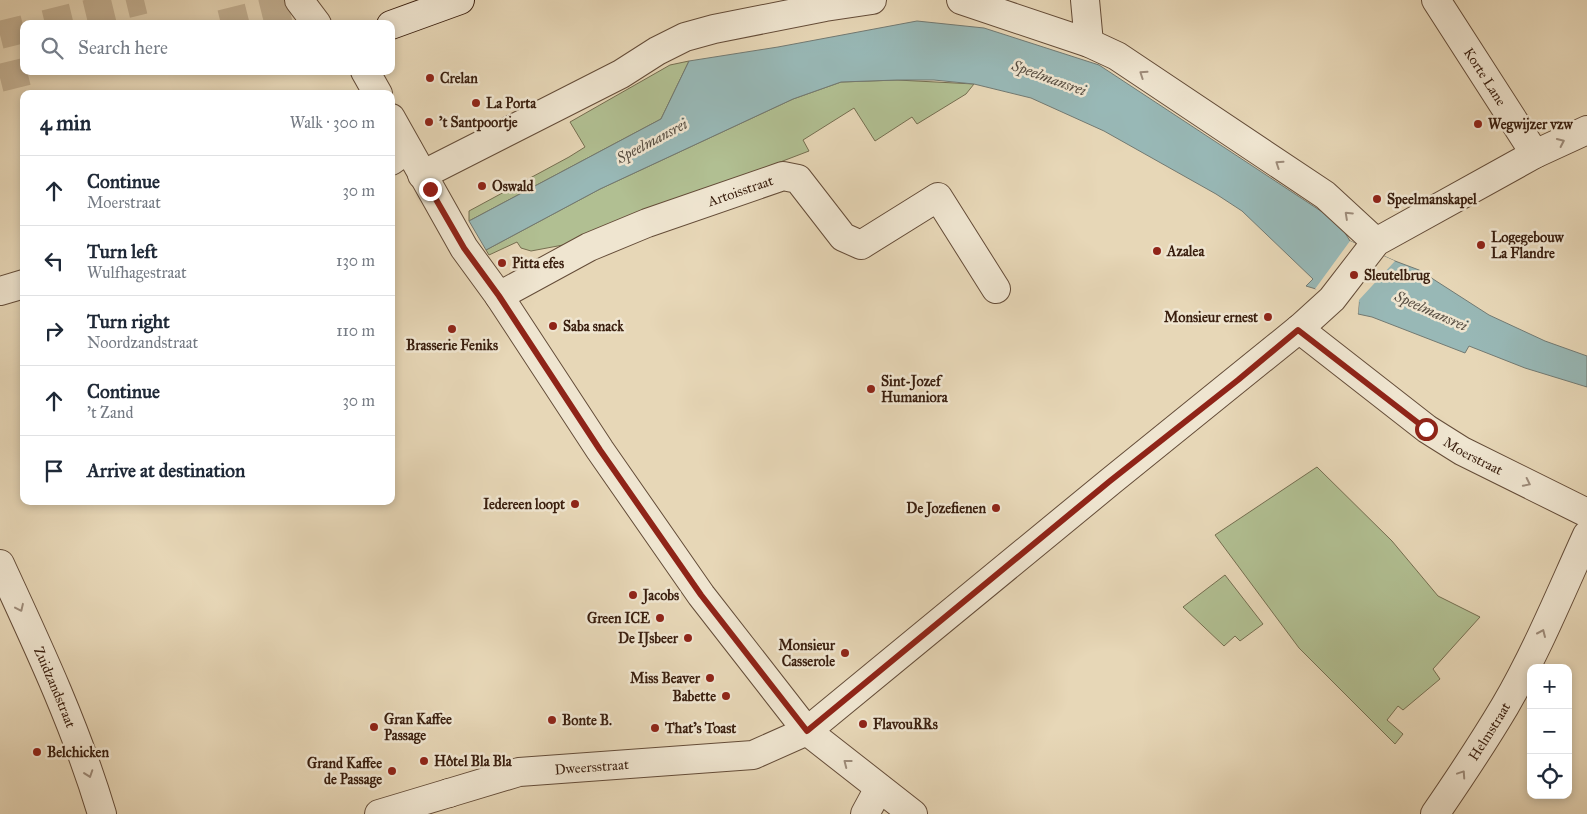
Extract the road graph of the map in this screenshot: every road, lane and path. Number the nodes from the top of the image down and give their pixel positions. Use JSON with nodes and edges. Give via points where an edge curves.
{"nodes":[{"id":1,"x":299,"y":0,"type":"edge"},
{"id":2,"x":321,"y":0,"type":"edge"},
{"id":3,"x":460,"y":0,"type":"edge"},
{"id":4,"x":872,"y":0,"type":"edge"},
{"id":5,"x":961,"y":0,"type":"edge"},
{"id":6,"x":1085,"y":0,"type":"edge"},
{"id":7,"x":1436,"y":0,"type":"edge"},
{"id":8,"x":314,"y":20,"type":"edge"},
{"id":9,"x":334,"y":20,"type":"edge"},
{"id":10,"x":395,"y":24,"type":"edge"},
{"id":11,"x":1089,"y":43,"type":"junction"},
{"id":12,"x":367,"y":75,"type":"edge"},
{"id":13,"x":376,"y":90,"type":"edge"},
{"id":14,"x":1587,"y":130,"type":"edge"},
{"id":15,"x":395,"y":134,"type":"edge"},
{"id":16,"x":1535,"y":154,"type":"junction"},
{"id":17,"x":400,"y":155,"type":"edge"},
{"id":18,"x":422,"y":175,"type":"junction"},
{"id":19,"x":1373,"y":246,"type":"junction"},
{"id":20,"x":20,"y":285,"type":"edge"},
{"id":21,"x":996,"y":289,"type":"dead end"},
{"id":22,"x":0,"y":291,"type":"edge"},
{"id":23,"x":499,"y":296,"type":"junction"},
{"id":24,"x":1298,"y":330,"type":"junction"},
{"id":25,"x":1587,"y":513,"type":"edge"},
{"id":26,"x":1587,"y":535,"type":"edge"},
{"id":27,"x":0,"y":564,"type":"edge"},
{"id":28,"x":807,"y":731,"type":"junction"},
{"id":29,"x":879,"y":788,"type":"junction"},
{"id":30,"x":102,"y":814,"type":"edge"},
{"id":31,"x":379,"y":814,"type":"edge"},
{"id":32,"x":865,"y":814,"type":"edge"},
{"id":33,"x":914,"y":814,"type":"edge"},
{"id":34,"x":1435,"y":814,"type":"edge"}],
"edges":[{"from":1,"to":8,"type":"street"},
{"from":2,"to":9,"type":"street"},
{"from":3,"to":10,"type":"street"},
{"from":4,"to":18,"type":"street","via":[[685,37],[620,74]]},
{"from":5,"to":11,"type":"street"},
{"from":6,"to":11,"type":"street"},
{"from":7,"to":16,"type":"street","name":"Korte Lane"},
{"from":19,"to":11,"type":"street","one_way":true,"via":[[1348,214],[1319,191],[1117,56]]},
{"from":12,"to":13,"type":"street"},
{"from":16,"to":14,"type":"street","one_way":true},
{"from":15,"to":17,"type":"street"},
{"from":16,"to":19,"type":"street"},
{"from":17,"to":18,"type":"street"},
{"from":18,"to":23,"type":"street","via":[[464,248]]},
{"from":19,"to":24,"type":"street","name":"Dweersstraat","via":[[1332,299]]},
{"from":20,"to":22,"type":"street"},
{"from":21,"to":23,"type":"street","name":"Artoisstraat","via":[[938,197],[861,245],[843,237],[798,179],[783,176],[647,223],[589,247]]},
{"from":23,"to":28,"type":"street","via":[[600,450],[701,595]]},
{"from":24,"to":25,"type":"street","name":"Moerstraat","one_way":true,"via":[[1426,429],[1462,451]]},
{"from":24,"to":28,"type":"street","name":"Dweersstraat"},
{"from":34,"to":26,"type":"street","name":"Helmstraat","one_way":true,"via":[[1505,705],[1537,645]]},
{"from":27,"to":30,"type":"street","name":"Zuidzandstraat","one_way":true,"via":[[78,739]]},
{"from":29,"to":28,"type":"street","one_way":true},
{"from":28,"to":31,"type":"street","name":"Dweersstraat","via":[[753,754],[519,772]]},
{"from":29,"to":32,"type":"street"},
{"from":29,"to":33,"type":"street"}]}
